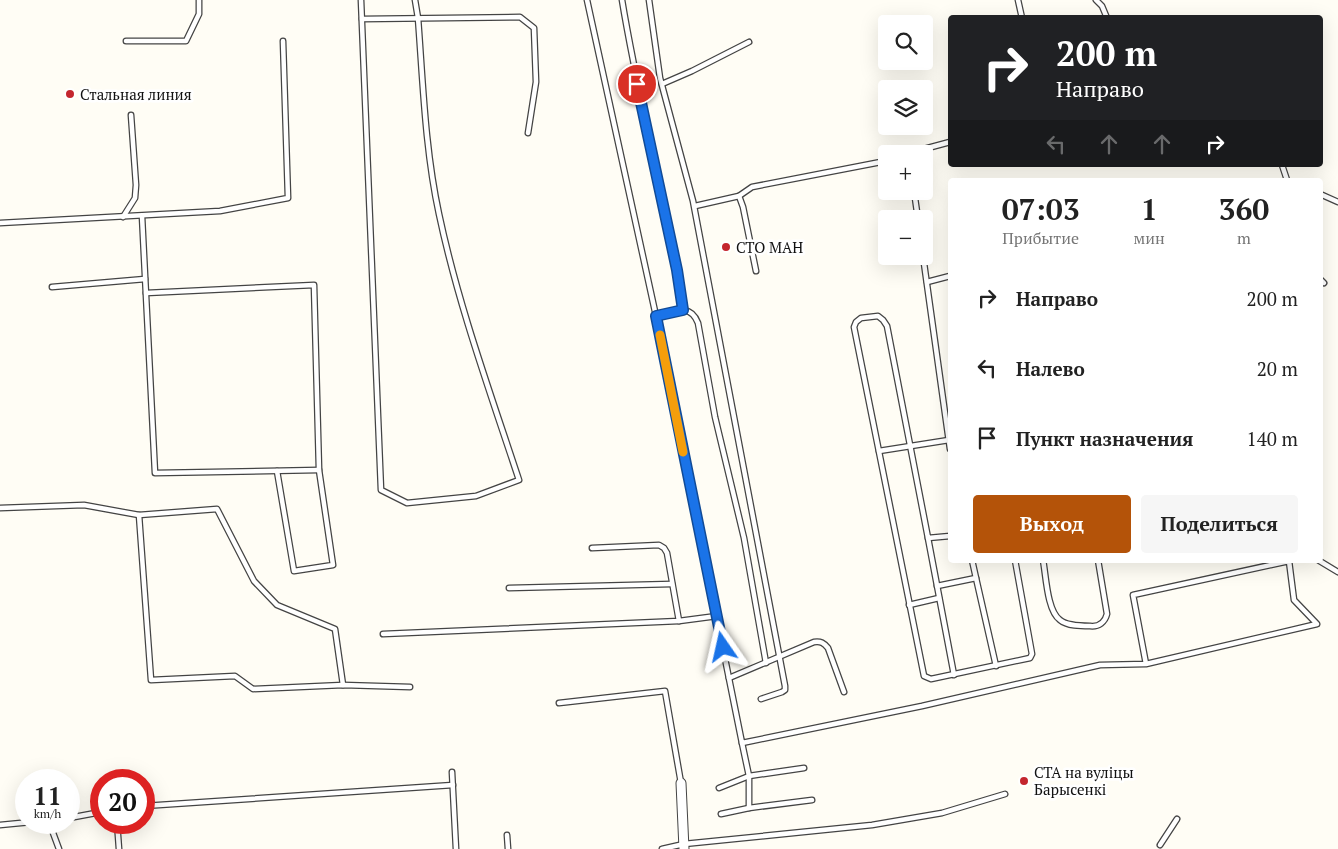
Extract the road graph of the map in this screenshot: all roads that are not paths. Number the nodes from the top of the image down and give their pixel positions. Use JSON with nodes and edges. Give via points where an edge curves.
{"nodes":[{"id":1,"x":199,"y":0,"type":"edge"},
{"id":2,"x":361,"y":0,"type":"edge"},
{"id":3,"x":415,"y":0,"type":"edge"},
{"id":4,"x":587,"y":0,"type":"edge"},
{"id":5,"x":622,"y":0,"type":"edge"},
{"id":6,"x":649,"y":0,"type":"edge"},
{"id":7,"x":1018,"y":0,"type":"edge"},
{"id":8,"x":1096,"y":0,"type":"edge"},
{"id":9,"x":1021,"y":15,"type":"edge"},
{"id":10,"x":1105,"y":15,"type":"edge"},
{"id":11,"x":418,"y":18,"type":"junction"},
{"id":12,"x":362,"y":19,"type":"junction"},
{"id":13,"x":283,"y":41,"type":"dead end"},
{"id":14,"x":126,"y":42,"type":"dead end"},
{"id":15,"x":750,"y":42,"type":"dead end"},
{"id":16,"x":662,"y":84,"type":"junction"},
{"id":17,"x":131,"y":115,"type":"dead end"},
{"id":18,"x":528,"y":133,"type":"dead end"},
{"id":19,"x":948,"y":143,"type":"edge"},
{"id":20,"x":933,"y":147,"type":"edge"},
{"id":21,"x":878,"y":163,"type":"edge"},
{"id":22,"x":1323,"y":195,"type":"edge"},
{"id":23,"x":739,"y":196,"type":"junction"},
{"id":24,"x":1338,"y":202,"type":"edge"},
{"id":25,"x":694,"y":206,"type":"junction"},
{"id":26,"x":142,"y":216,"type":"junction"},
{"id":27,"x":123,"y":217,"type":"junction"},
{"id":28,"x":0,"y":223,"type":"edge"},
{"id":29,"x":924,"y":265,"type":"edge"},
{"id":30,"x":756,"y":271,"type":"dead end"},
{"id":31,"x":948,"y":277,"type":"edge"},
{"id":32,"x":145,"y":279,"type":"junction"},
{"id":33,"x":927,"y":282,"type":"junction"},
{"id":34,"x":52,"y":287,"type":"dead end"},
{"id":35,"x":146,"y":293,"type":"junction"},
{"id":36,"x":683,"y":310,"type":"junction"},
{"id":37,"x":656,"y":316,"type":"junction"},
{"id":38,"x":948,"y":440,"type":"joint"},
{"id":39,"x":909,"y":446,"type":"junction"},
{"id":40,"x":879,"y":451,"type":"junction"},
{"id":41,"x":319,"y":470,"type":"junction"},
{"id":42,"x":277,"y":471,"type":"junction"},
{"id":43,"x":0,"y":508,"type":"edge"},
{"id":44,"x":139,"y":515,"type":"junction"},
{"id":45,"x":948,"y":536,"type":"edge"},
{"id":46,"x":928,"y":538,"type":"junction"},
{"id":47,"x":592,"y":548,"type":"dead end"},
{"id":48,"x":973,"y":563,"type":"edge"},
{"id":49,"x":1016,"y":563,"type":"edge"},
{"id":50,"x":1044,"y":563,"type":"edge"},
{"id":51,"x":1098,"y":563,"type":"edge"},
{"id":52,"x":1280,"y":563,"type":"edge"},
{"id":53,"x":1289,"y":563,"type":"edge"},
{"id":54,"x":1323,"y":563,"type":"edge"},
{"id":55,"x":1338,"y":572,"type":"edge"},
{"id":56,"x":976,"y":578,"type":"junction"},
{"id":57,"x":672,"y":584,"type":"junction"},
{"id":58,"x":937,"y":586,"type":"junction"},
{"id":59,"x":509,"y":588,"type":"dead end"},
{"id":60,"x":939,"y":598,"type":"junction"},
{"id":61,"x":910,"y":605,"type":"junction"},
{"id":62,"x":717,"y":616,"type":"junction"},
{"id":63,"x":679,"y":622,"type":"junction"},
{"id":64,"x":383,"y":634,"type":"dead end"},
{"id":65,"x":779,"y":657,"type":"junction"},
{"id":66,"x":766,"y":663,"type":"junction"},
{"id":67,"x":1146,"y":664,"type":"junction"},
{"id":68,"x":996,"y":666,"type":"junction"},
{"id":69,"x":954,"y":674,"type":"junction"},
{"id":70,"x":729,"y":678,"type":"junction"},
{"id":71,"x":343,"y":685,"type":"junction"},
{"id":72,"x":410,"y":688,"type":"dead end"},
{"id":73,"x":844,"y":692,"type":"dead end"},
{"id":74,"x":761,"y":699,"type":"dead end"},
{"id":75,"x":559,"y":703,"type":"dead end"},
{"id":76,"x":742,"y":743,"type":"junction"},
{"id":77,"x":804,"y":768,"type":"dead end"},
{"id":78,"x":452,"y":772,"type":"dead end"},
{"id":79,"x":749,"y":776,"type":"junction"},
{"id":80,"x":682,"y":783,"type":"joint"},
{"id":81,"x":453,"y":784,"type":"junction"},
{"id":82,"x":719,"y":788,"type":"dead end"},
{"id":83,"x":1005,"y":794,"type":"dead end"},
{"id":84,"x":812,"y":800,"type":"dead end"},
{"id":85,"x":155,"y":805,"type":"edge"},
{"id":86,"x":749,"y":808,"type":"junction"},
{"id":87,"x":721,"y":814,"type":"dead end"},
{"id":88,"x":1177,"y":820,"type":"dead end"},
{"id":89,"x":15,"y":824,"type":"edge"},
{"id":90,"x":0,"y":825,"type":"edge"},
{"id":91,"x":53,"y":834,"type":"edge"},
{"id":92,"x":118,"y":834,"type":"edge"},
{"id":93,"x":507,"y":835,"type":"dead end"},
{"id":94,"x":1160,"y":845,"type":"dead end"},
{"id":95,"x":684,"y":847,"type":"edge"},
{"id":96,"x":58,"y":849,"type":"edge"},
{"id":97,"x":119,"y":849,"type":"edge"},
{"id":98,"x":456,"y":849,"type":"edge"},
{"id":99,"x":508,"y":849,"type":"edge"},
{"id":100,"x":662,"y":849,"type":"edge"}],
"edges":[{"from":1,"to":14,"type":"lane","via":[[199,14],[186,41]]},
{"from":2,"to":12,"type":"lane"},
{"from":3,"to":11,"type":"lane"},
{"from":4,"to":37,"type":"lane"},
{"from":5,"to":36,"type":"lane"},
{"from":6,"to":16,"type":"lane"},
{"from":7,"to":9,"type":"lane"},
{"from":8,"to":10,"type":"lane"},
{"from":11,"to":12,"type":"lane"},
{"from":11,"to":12,"type":"lane","via":[[429,156],[439,215],[468,327],[519,480],[476,496],[406,503],[381,490]]},
{"from":11,"to":18,"type":"lane","via":[[520,17],[534,28],[536,82]]},
{"from":13,"to":26,"type":"lane","via":[[288,198],[220,211]]},
{"from":15,"to":16,"type":"lane"},
{"from":16,"to":25,"type":"lane"},
{"from":17,"to":27,"type":"lane","via":[[136,186],[135,198]]},
{"from":19,"to":20,"type":"lane"},
{"from":21,"to":23,"type":"lane","via":[[752,187]]},
{"from":22,"to":24,"type":"lane"},
{"from":23,"to":25,"type":"lane"},
{"from":23,"to":30,"type":"lane"},
{"from":25,"to":65,"type":"lane"},
{"from":26,"to":27,"type":"lane"},
{"from":26,"to":32,"type":"lane"},
{"from":27,"to":28,"type":"lane"},
{"from":29,"to":33,"type":"lane"},
{"from":31,"to":33,"type":"lane"},
{"from":32,"to":34,"type":"lane"},
{"from":32,"to":35,"type":"lane"},
{"from":33,"to":38,"type":"lane"},
{"from":35,"to":41,"type":"lane","via":[[314,285]]},
{"from":35,"to":42,"type":"lane","via":[[155,473]]},
{"from":36,"to":37,"type":"lane"},
{"from":36,"to":66,"type":"lane","via":[[692,312],[698,323],[715,417],[744,538]]},
{"from":37,"to":62,"type":"lane"},
{"from":38,"to":39,"type":"lane"},
{"from":39,"to":40,"type":"lane"},
{"from":39,"to":40,"type":"lane","via":[[887,326],[878,316],[861,318],[854,327]]},
{"from":39,"to":46,"type":"lane"},
{"from":40,"to":61,"type":"lane"},
{"from":41,"to":42,"type":"lane"},
{"from":41,"to":42,"type":"lane","via":[[332,565],[294,571]]},
{"from":43,"to":44,"type":"lane","via":[[84,505]]},
{"from":44,"to":71,"type":"lane","via":[[217,509],[254,581],[277,605],[335,629]]},
{"from":44,"to":71,"type":"lane","via":[[151,680],[235,676],[253,689]]},
{"from":45,"to":46,"type":"lane"},
{"from":46,"to":58,"type":"lane"},
{"from":47,"to":57,"type":"lane","via":[[658,545],[667,553]]},
{"from":48,"to":56,"type":"lane"},
{"from":49,"to":68,"type":"lane","via":[[1032,654],[1027,660]]},
{"from":50,"to":51,"type":"lane","via":[[1055,615],[1065,623],[1093,627],[1100,625],[1107,614]]},
{"from":52,"to":67,"type":"lane","via":[[1133,595]]},
{"from":53,"to":67,"type":"lane","via":[[1294,600],[1317,624]]},
{"from":54,"to":55,"type":"lane"},
{"from":56,"to":58,"type":"lane"},
{"from":56,"to":68,"type":"lane"},
{"from":57,"to":59,"type":"lane"},
{"from":57,"to":63,"type":"lane"},
{"from":58,"to":60,"type":"lane"},
{"from":60,"to":61,"type":"lane"},
{"from":60,"to":69,"type":"lane"},
{"from":61,"to":69,"type":"lane","via":[[924,676],[931,679]]},
{"from":62,"to":63,"type":"lane"},
{"from":62,"to":70,"type":"lane"},
{"from":63,"to":64,"type":"lane"},
{"from":65,"to":66,"type":"lane"},
{"from":65,"to":73,"type":"lane","via":[[814,642],[825,643]]},
{"from":65,"to":74,"type":"lane","via":[[785,690]]},
{"from":66,"to":70,"type":"lane"},
{"from":67,"to":76,"type":"lane","via":[[1100,665]]},
{"from":68,"to":69,"type":"lane"},
{"from":70,"to":76,"type":"lane"},
{"from":71,"to":72,"type":"lane"},
{"from":75,"to":80,"type":"lane","via":[[665,691]]},
{"from":76,"to":79,"type":"lane"},
{"from":77,"to":79,"type":"lane"},
{"from":78,"to":81,"type":"lane"},
{"from":79,"to":82,"type":"lane"},
{"from":79,"to":86,"type":"lane"},
{"from":80,"to":95,"type":"street"},
{"from":81,"to":85,"type":"lane"},
{"from":81,"to":98,"type":"lane"},
{"from":83,"to":95,"type":"lane","via":[[942,813],[872,825]]},
{"from":84,"to":86,"type":"lane"},
{"from":86,"to":87,"type":"lane"},
{"from":88,"to":94,"type":"lane"},
{"from":89,"to":90,"type":"lane"},
{"from":91,"to":96,"type":"lane"},
{"from":92,"to":97,"type":"lane"},
{"from":93,"to":99,"type":"lane"},
{"from":95,"to":100,"type":"lane"}]}
